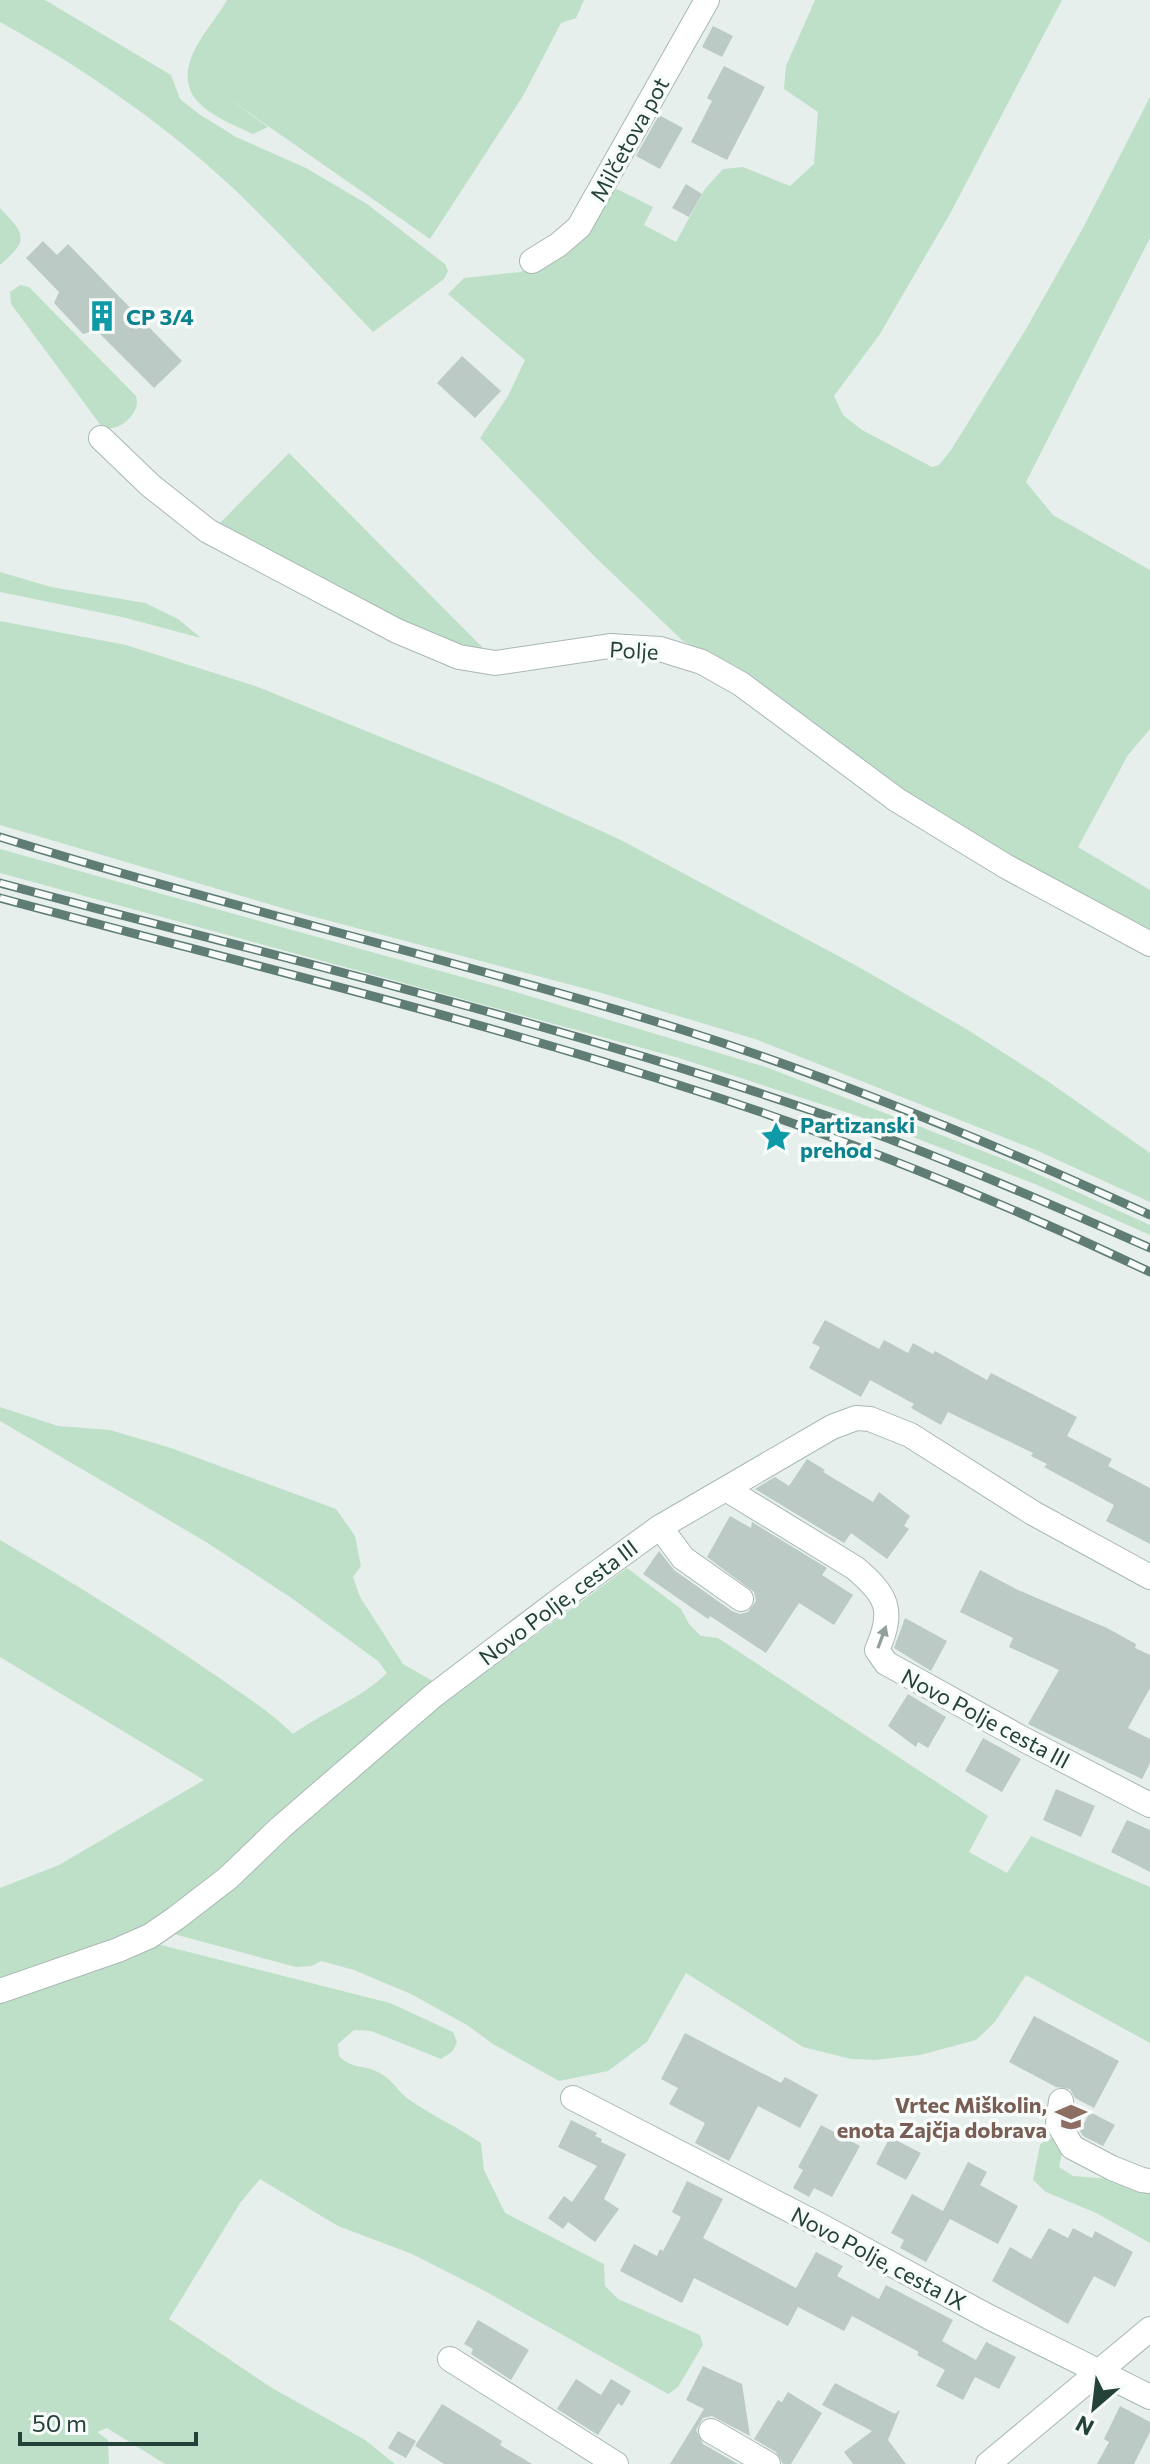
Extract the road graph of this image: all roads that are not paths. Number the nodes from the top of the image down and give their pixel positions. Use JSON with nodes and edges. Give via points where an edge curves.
{"nodes":[{"id":1,"x":707,"y":0,"type":"edge"},
{"id":2,"x":532,"y":261,"type":"dead end"},
{"id":3,"x":101,"y":438,"type":"dead end"},
{"id":4,"x":1150,"y":944,"type":"edge"},
{"id":5,"x":726,"y":1489,"type":"junction"},
{"id":6,"x":660,"y":1527,"type":"junction"},
{"id":7,"x":1150,"y":1577,"type":"edge"},
{"id":8,"x":741,"y":1599,"type":"dead end"},
{"id":9,"x":1150,"y":1805,"type":"edge"},
{"id":10,"x":0,"y":1991,"type":"edge"},
{"id":11,"x":573,"y":2098,"type":"dead end"},
{"id":12,"x":1061,"y":2101,"type":"dead end"},
{"id":13,"x":1150,"y":2181,"type":"edge"},
{"id":14,"x":1150,"y":2329,"type":"edge"},
{"id":15,"x":450,"y":2359,"type":"dead end"},
{"id":16,"x":1096,"y":2372,"type":"junction"},
{"id":17,"x":1150,"y":2397,"type":"edge"},
{"id":18,"x":711,"y":2431,"type":"dead end"},
{"id":19,"x":616,"y":2464,"type":"edge"},
{"id":20,"x":768,"y":2464,"type":"edge"},
{"id":21,"x":988,"y":2464,"type":"edge"}],
"edges":[{"from":1,"to":2,"type":"street","name":"Milčetova pot","via":[[579,227]]},
{"from":3,"to":4,"type":"street","name":"Polje","via":[[208,531],[397,631],[459,657],[495,663],[610,646],[660,649],[702,662],[741,684],[897,800]]},
{"from":5,"to":6,"type":"street","name":"Novo Polje, cesta III"},
{"from":5,"to":7,"type":"street","name":"Novo Polje, cesta III","via":[[832,1427],[870,1419],[910,1435],[1033,1513]]},
{"from":9,"to":5,"type":"street","name":"Novo Polje cesta III","one_way":true,"via":[[886,1663],[877,1650],[887,1608],[873,1583]]},
{"from":6,"to":8,"type":"street","via":[[683,1558]]},
{"from":6,"to":10,"type":"street","name":"Novo Polje, cesta III","via":[[433,1696],[176,1918],[118,1950]]},
{"from":11,"to":16,"type":"street","name":"Novo Polje, cesta IX"},
{"from":12,"to":13,"type":"street","via":[[1058,2123],[1072,2147]]},
{"from":14,"to":16,"type":"street"},
{"from":15,"to":19,"type":"street"},
{"from":16,"to":17,"type":"street","name":"Novo Polje, cesta IX"},
{"from":16,"to":21,"type":"street"},
{"from":18,"to":20,"type":"street"}]}
